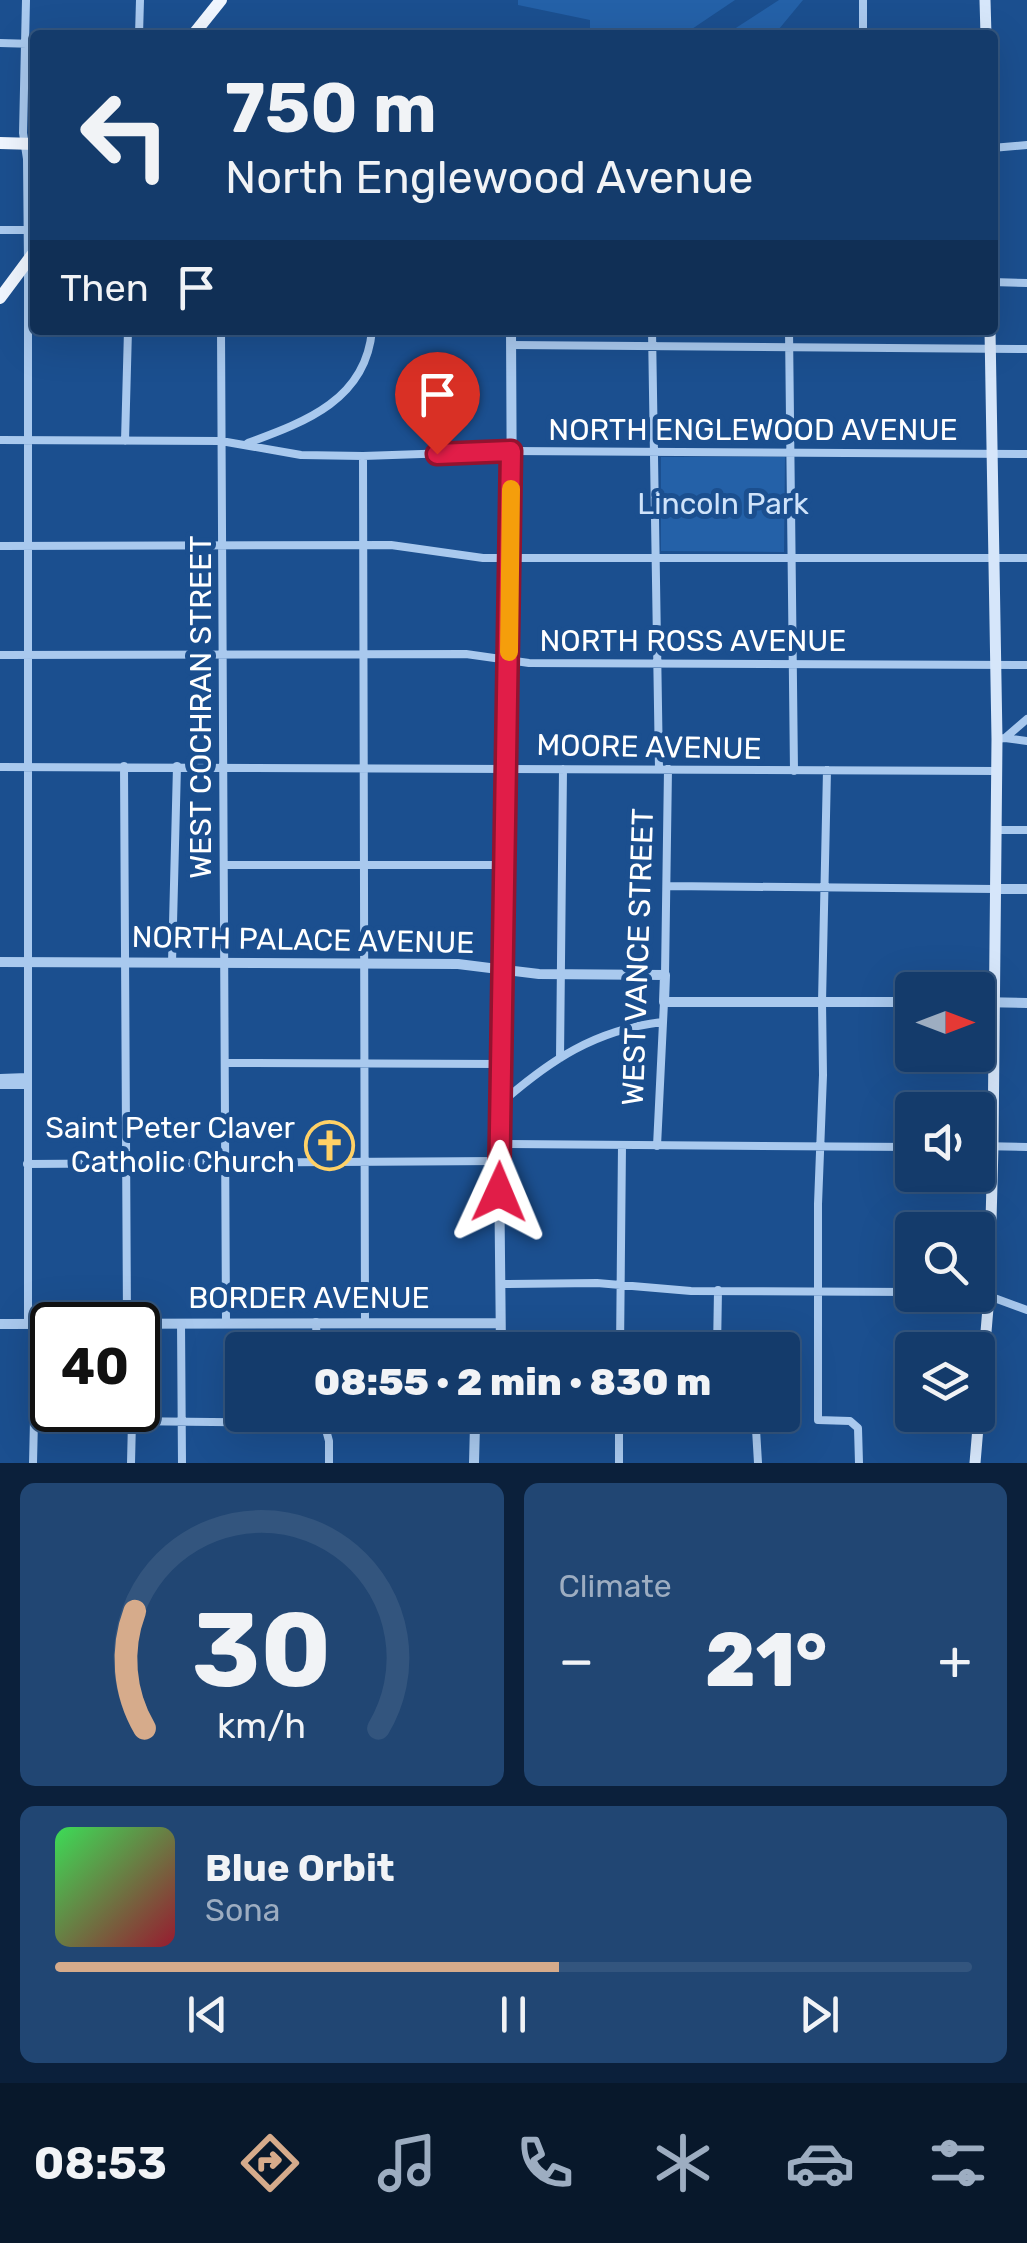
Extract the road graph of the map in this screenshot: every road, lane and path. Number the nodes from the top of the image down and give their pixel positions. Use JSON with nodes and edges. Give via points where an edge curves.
{"nodes":[{"id":1,"x":26,"y":0,"type":"edge"},
{"id":2,"x":140,"y":0,"type":"edge"},
{"id":3,"x":221,"y":0,"type":"edge"},
{"id":4,"x":863,"y":0,"type":"edge"},
{"id":5,"x":985,"y":0,"type":"edge"},
{"id":6,"x":140,"y":30,"type":"edge"},
{"id":7,"x":197,"y":30,"type":"edge"},
{"id":8,"x":863,"y":30,"type":"edge"},
{"id":9,"x":986,"y":30,"type":"edge"},
{"id":10,"x":0,"y":43,"type":"edge"},
{"id":11,"x":30,"y":44,"type":"edge"},
{"id":12,"x":0,"y":144,"type":"edge"},
{"id":13,"x":30,"y":144,"type":"edge"},
{"id":14,"x":1027,"y":145,"type":"edge"},
{"id":15,"x":998,"y":147,"type":"edge"},
{"id":16,"x":0,"y":230,"type":"edge"},
{"id":17,"x":28,"y":230,"type":"junction"},
{"id":18,"x":30,"y":243,"type":"edge"},
{"id":19,"x":30,"y":259,"type":"edge"},
{"id":20,"x":998,"y":282,"type":"edge"},
{"id":21,"x":1027,"y":284,"type":"edge"},
{"id":22,"x":0,"y":298,"type":"edge"},
{"id":23,"x":30,"y":330,"type":"edge"},
{"id":24,"x":128,"y":335,"type":"edge"},
{"id":25,"x":221,"y":335,"type":"edge"},
{"id":26,"x":371,"y":335,"type":"edge"},
{"id":27,"x":511,"y":335,"type":"edge"},
{"id":28,"x":652,"y":335,"type":"edge"},
{"id":29,"x":789,"y":335,"type":"edge"},
{"id":30,"x":990,"y":335,"type":"edge"},
{"id":31,"x":511,"y":345,"type":"junction"},
{"id":32,"x":653,"y":347,"type":"junction"},
{"id":33,"x":789,"y":347,"type":"junction"},
{"id":34,"x":990,"y":348,"type":"junction"},
{"id":35,"x":1027,"y":349,"type":"edge"},
{"id":36,"x":0,"y":440,"type":"edge"},
{"id":37,"x":27,"y":440,"type":"junction"},
{"id":38,"x":125,"y":441,"type":"junction"},
{"id":39,"x":222,"y":441,"type":"junction"},
{"id":40,"x":248,"y":444,"type":"junction"},
{"id":41,"x":511,"y":451,"type":"junction"},
{"id":42,"x":654,"y":452,"type":"junction"},
{"id":43,"x":790,"y":452,"type":"junction"},
{"id":44,"x":991,"y":453,"type":"junction"},
{"id":45,"x":1027,"y":454,"type":"edge"},
{"id":46,"x":362,"y":456,"type":"junction"},
{"id":47,"x":222,"y":545,"type":"junction"},
{"id":48,"x":365,"y":545,"type":"junction"},
{"id":49,"x":0,"y":546,"type":"edge"},
{"id":50,"x":27,"y":546,"type":"junction"},
{"id":51,"x":509,"y":556,"type":"junction"},
{"id":52,"x":656,"y":558,"type":"junction"},
{"id":53,"x":993,"y":558,"type":"junction"},
{"id":54,"x":1027,"y":558,"type":"edge"},
{"id":55,"x":792,"y":559,"type":"junction"},
{"id":56,"x":0,"y":654,"type":"edge"},
{"id":57,"x":223,"y":654,"type":"junction"},
{"id":58,"x":28,"y":655,"type":"junction"},
{"id":59,"x":364,"y":655,"type":"junction"},
{"id":60,"x":508,"y":660,"type":"junction"},
{"id":61,"x":657,"y":664,"type":"junction"},
{"id":62,"x":794,"y":664,"type":"junction"},
{"id":63,"x":996,"y":664,"type":"junction"},
{"id":64,"x":1027,"y":665,"type":"edge"},
{"id":65,"x":1027,"y":719,"type":"edge"},
{"id":66,"x":1001,"y":738,"type":"junction"},
{"id":67,"x":1027,"y":741,"type":"edge"},
{"id":68,"x":124,"y":766,"type":"junction"},
{"id":69,"x":177,"y":766,"type":"junction"},
{"id":70,"x":224,"y":766,"type":"junction"},
{"id":71,"x":0,"y":767,"type":"edge"},
{"id":72,"x":26,"y":767,"type":"junction"},
{"id":73,"x":363,"y":767,"type":"junction"},
{"id":74,"x":506,"y":768,"type":"junction"},
{"id":75,"x":563,"y":769,"type":"junction"},
{"id":76,"x":663,"y":769,"type":"junction"},
{"id":77,"x":794,"y":770,"type":"junction"},
{"id":78,"x":826,"y":770,"type":"junction"},
{"id":79,"x":996,"y":771,"type":"junction"},
{"id":80,"x":996,"y":830,"type":"junction"},
{"id":81,"x":1027,"y":830,"type":"edge"},
{"id":82,"x":224,"y":865,"type":"junction"},
{"id":83,"x":364,"y":865,"type":"junction"},
{"id":84,"x":504,"y":865,"type":"junction"},
{"id":85,"x":667,"y":886,"type":"junction"},
{"id":86,"x":823,"y":887,"type":"junction"},
{"id":87,"x":996,"y":888,"type":"junction"},
{"id":88,"x":1027,"y":889,"type":"edge"},
{"id":89,"x":0,"y":962,"type":"edge"},
{"id":90,"x":26,"y":962,"type":"junction"},
{"id":91,"x":125,"y":963,"type":"junction"},
{"id":92,"x":172,"y":963,"type":"junction"},
{"id":93,"x":225,"y":964,"type":"junction"},
{"id":94,"x":364,"y":964,"type":"junction"},
{"id":95,"x":502,"y":970,"type":"junction"},
{"id":96,"x":995,"y":972,"type":"edge"},
{"id":97,"x":561,"y":975,"type":"junction"},
{"id":98,"x":665,"y":975,"type":"junction"},
{"id":99,"x":664,"y":1002,"type":"junction"},
{"id":100,"x":822,"y":1002,"type":"junction"},
{"id":101,"x":895,"y":1002,"type":"edge"},
{"id":102,"x":995,"y":1002,"type":"edge"},
{"id":103,"x":1027,"y":1003,"type":"edge"},
{"id":104,"x":662,"y":1022,"type":"junction"},
{"id":105,"x":560,"y":1058,"type":"junction"},
{"id":106,"x":364,"y":1063,"type":"junction"},
{"id":107,"x":226,"y":1064,"type":"junction"},
{"id":108,"x":500,"y":1064,"type":"junction"},
{"id":109,"x":27,"y":1081,"type":"junction"},
{"id":110,"x":0,"y":1082,"type":"edge"},
{"id":111,"x":500,"y":1104,"type":"junction"},
{"id":112,"x":500,"y":1144,"type":"junction"},
{"id":113,"x":622,"y":1145,"type":"junction"},
{"id":114,"x":658,"y":1146,"type":"junction"},
{"id":115,"x":995,"y":1146,"type":"edge"},
{"id":116,"x":895,"y":1147,"type":"edge"},
{"id":117,"x":820,"y":1148,"type":"junction"},
{"id":118,"x":1027,"y":1148,"type":"edge"},
{"id":119,"x":499,"y":1161,"type":"junction"},
{"id":120,"x":226,"y":1162,"type":"junction"},
{"id":121,"x":126,"y":1163,"type":"junction"},
{"id":122,"x":365,"y":1163,"type":"junction"},
{"id":123,"x":27,"y":1164,"type":"junction"},
{"id":124,"x":500,"y":1284,"type":"junction"},
{"id":125,"x":620,"y":1285,"type":"junction"},
{"id":126,"x":718,"y":1290,"type":"junction"},
{"id":127,"x":818,"y":1291,"type":"junction"},
{"id":128,"x":895,"y":1292,"type":"edge"},
{"id":129,"x":995,"y":1298,"type":"edge"},
{"id":130,"x":127,"y":1302,"type":"edge"},
{"id":131,"x":1027,"y":1310,"type":"edge"},
{"id":132,"x":982,"y":1312,"type":"edge"},
{"id":133,"x":316,"y":1322,"type":"junction"},
{"id":134,"x":365,"y":1322,"type":"junction"},
{"id":135,"x":160,"y":1323,"type":"edge"},
{"id":136,"x":181,"y":1323,"type":"junction"},
{"id":137,"x":226,"y":1323,"type":"junction"},
{"id":138,"x":0,"y":1324,"type":"edge"},
{"id":139,"x":28,"y":1324,"type":"joint"},
{"id":140,"x":499,"y":1324,"type":"junction"},
{"id":141,"x":316,"y":1332,"type":"edge"},
{"id":142,"x":500,"y":1332,"type":"edge"},
{"id":143,"x":620,"y":1332,"type":"edge"},
{"id":144,"x":717,"y":1332,"type":"edge"},
{"id":145,"x":225,"y":1421,"type":"edge"},
{"id":146,"x":160,"y":1422,"type":"edge"},
{"id":147,"x":182,"y":1422,"type":"junction"},
{"id":148,"x":34,"y":1432,"type":"edge"},
{"id":149,"x":132,"y":1432,"type":"edge"},
{"id":150,"x":325,"y":1432,"type":"edge"},
{"id":151,"x":475,"y":1432,"type":"edge"},
{"id":152,"x":619,"y":1432,"type":"edge"},
{"id":153,"x":756,"y":1432,"type":"edge"},
{"id":154,"x":33,"y":1463,"type":"edge"},
{"id":155,"x":131,"y":1463,"type":"edge"},
{"id":156,"x":182,"y":1463,"type":"edge"},
{"id":157,"x":329,"y":1463,"type":"edge"},
{"id":158,"x":474,"y":1463,"type":"edge"},
{"id":159,"x":619,"y":1463,"type":"edge"},
{"id":160,"x":758,"y":1463,"type":"edge"},
{"id":161,"x":859,"y":1463,"type":"edge"},
{"id":162,"x":975,"y":1463,"type":"edge"}],
"edges":[{"from":1,"to":11,"type":"street"},
{"from":2,"to":6,"type":"street"},
{"from":3,"to":7,"type":"main road"},
{"from":4,"to":8,"type":"street"},
{"from":5,"to":9,"type":"main road"},
{"from":10,"to":11,"type":"street"},
{"from":11,"to":13,"type":"street"},
{"from":12,"to":13,"type":"main road"},
{"from":13,"to":17,"type":"street"},
{"from":14,"to":15,"type":"street"},
{"from":16,"to":17,"type":"street"},
{"from":17,"to":18,"type":"street"},
{"from":19,"to":22,"type":"main road"},
{"from":20,"to":21,"type":"street"},
{"from":23,"to":37,"type":"street"},
{"from":24,"to":38,"type":"street"},
{"from":25,"to":39,"type":"street","name":"WEST COCHRAN STREET"},
{"from":26,"to":40,"type":"street","via":[[364,364],[333,404]]},
{"from":27,"to":31,"type":"street"},
{"from":28,"to":32,"type":"street","name":"WEST VANCE STREET"},
{"from":29,"to":33,"type":"street"},
{"from":30,"to":34,"type":"main road"},
{"from":31,"to":32,"type":"street"},
{"from":31,"to":41,"type":"street"},
{"from":32,"to":33,"type":"street"},
{"from":32,"to":42,"type":"street","name":"WEST VANCE STREET"},
{"from":33,"to":34,"type":"street"},
{"from":33,"to":43,"type":"street"},
{"from":34,"to":35,"type":"street"},
{"from":34,"to":44,"type":"main road"},
{"from":36,"to":37,"type":"street","name":"NORTH ENGLEWOOD AVENUE"},
{"from":37,"to":38,"type":"street","name":"NORTH ENGLEWOOD AVENUE"},
{"from":37,"to":50,"type":"street"},
{"from":38,"to":39,"type":"street","name":"NORTH ENGLEWOOD AVENUE"},
{"from":39,"to":40,"type":"street","name":"NORTH ENGLEWOOD AVENUE"},
{"from":39,"to":47,"type":"street","name":"WEST COCHRAN STREET"},
{"from":40,"to":46,"type":"street","name":"NORTH ENGLEWOOD AVENUE","via":[[300,455]]},
{"from":41,"to":42,"type":"street","name":"NORTH ENGLEWOOD AVENUE"},
{"from":41,"to":46,"type":"street","name":"NORTH ENGLEWOOD AVENUE"},
{"from":41,"to":51,"type":"street"},
{"from":42,"to":43,"type":"street","name":"NORTH ENGLEWOOD AVENUE"},
{"from":42,"to":52,"type":"street","name":"WEST VANCE STREET"},
{"from":43,"to":44,"type":"street","name":"NORTH ENGLEWOOD AVENUE"},
{"from":43,"to":55,"type":"street"},
{"from":44,"to":45,"type":"street","name":"NORTH ENGLEWOOD AVENUE"},
{"from":44,"to":53,"type":"main road"},
{"from":46,"to":48,"type":"street"},
{"from":47,"to":48,"type":"street"},
{"from":47,"to":50,"type":"street"},
{"from":47,"to":57,"type":"street","name":"WEST COCHRAN STREET"},
{"from":48,"to":51,"type":"street"},
{"from":48,"to":59,"type":"street"},
{"from":49,"to":50,"type":"street"},
{"from":50,"to":58,"type":"street"},
{"from":51,"to":52,"type":"street"},
{"from":51,"to":60,"type":"street"},
{"from":52,"to":55,"type":"street"},
{"from":52,"to":61,"type":"street","name":"WEST VANCE STREET"},
{"from":53,"to":54,"type":"street"},
{"from":53,"to":55,"type":"street"},
{"from":53,"to":63,"type":"main road"},
{"from":55,"to":62,"type":"street"},
{"from":56,"to":58,"type":"street","name":"NORTH ROSS AVENUE"},
{"from":57,"to":58,"type":"street","name":"NORTH ROSS AVENUE"},
{"from":57,"to":59,"type":"street","name":"NORTH ROSS AVENUE"},
{"from":57,"to":70,"type":"street","name":"WEST COCHRAN STREET"},
{"from":58,"to":72,"type":"street"},
{"from":59,"to":60,"type":"street","name":"NORTH ROSS AVENUE"},
{"from":59,"to":73,"type":"street"},
{"from":60,"to":61,"type":"street","name":"NORTH ROSS AVENUE"},
{"from":60,"to":74,"type":"street"},
{"from":61,"to":62,"type":"street","name":"NORTH ROSS AVENUE"},
{"from":61,"to":76,"type":"street","name":"WEST VANCE STREET"},
{"from":62,"to":63,"type":"street","name":"NORTH ROSS AVENUE"},
{"from":62,"to":77,"type":"street"},
{"from":63,"to":64,"type":"street","name":"NORTH ROSS AVENUE"},
{"from":63,"to":66,"type":"main road"},
{"from":65,"to":66,"type":"street"},
{"from":66,"to":67,"type":"street"},
{"from":66,"to":79,"type":"main road"},
{"from":68,"to":69,"type":"street","name":"MOORE AVENUE"},
{"from":68,"to":72,"type":"street","name":"MOORE AVENUE"},
{"from":68,"to":91,"type":"street"},
{"from":69,"to":70,"type":"street","name":"MOORE AVENUE"},
{"from":69,"to":92,"type":"street"},
{"from":70,"to":73,"type":"street","name":"MOORE AVENUE"},
{"from":70,"to":82,"type":"street","name":"WEST COCHRAN STREET"},
{"from":71,"to":72,"type":"street","name":"MOORE AVENUE"},
{"from":72,"to":90,"type":"street"},
{"from":73,"to":74,"type":"street","name":"MOORE AVENUE"},
{"from":73,"to":83,"type":"street"},
{"from":74,"to":75,"type":"street","name":"MOORE AVENUE"},
{"from":74,"to":84,"type":"street"},
{"from":75,"to":76,"type":"street","name":"MOORE AVENUE"},
{"from":75,"to":97,"type":"street"},
{"from":76,"to":77,"type":"street","name":"MOORE AVENUE"},
{"from":76,"to":85,"type":"street","name":"WEST VANCE STREET"},
{"from":77,"to":78,"type":"street","name":"MOORE AVENUE"},
{"from":78,"to":79,"type":"street","name":"MOORE AVENUE"},
{"from":78,"to":86,"type":"street"},
{"from":79,"to":80,"type":"main road"},
{"from":80,"to":81,"type":"street"},
{"from":80,"to":87,"type":"main road"},
{"from":82,"to":83,"type":"street"},
{"from":82,"to":93,"type":"street","name":"WEST COCHRAN STREET"},
{"from":83,"to":84,"type":"street"},
{"from":83,"to":94,"type":"street"},
{"from":84,"to":95,"type":"street"},
{"from":85,"to":86,"type":"street"},
{"from":85,"to":98,"type":"street","name":"WEST VANCE STREET"},
{"from":86,"to":87,"type":"street"},
{"from":86,"to":100,"type":"street"},
{"from":87,"to":88,"type":"street"},
{"from":87,"to":96,"type":"main road"},
{"from":89,"to":90,"type":"street","name":"NORTH PALACE AVENUE"},
{"from":90,"to":91,"type":"street","name":"NORTH PALACE AVENUE"},
{"from":90,"to":109,"type":"street"},
{"from":91,"to":92,"type":"street","name":"NORTH PALACE AVENUE"},
{"from":91,"to":121,"type":"street"},
{"from":92,"to":93,"type":"street","name":"NORTH PALACE AVENUE"},
{"from":93,"to":94,"type":"street","name":"NORTH PALACE AVENUE"},
{"from":93,"to":107,"type":"street","name":"WEST COCHRAN STREET"},
{"from":94,"to":95,"type":"street","name":"NORTH PALACE AVENUE"},
{"from":94,"to":106,"type":"street"},
{"from":95,"to":97,"type":"street","name":"NORTH PALACE AVENUE"},
{"from":95,"to":108,"type":"street"},
{"from":97,"to":98,"type":"street","name":"NORTH PALACE AVENUE"},
{"from":97,"to":105,"type":"street"},
{"from":98,"to":99,"type":"street","name":"WEST VANCE STREET"},
{"from":99,"to":100,"type":"street"},
{"from":99,"to":104,"type":"street","name":"WEST VANCE STREET"},
{"from":100,"to":101,"type":"street"},
{"from":100,"to":117,"type":"street"},
{"from":102,"to":103,"type":"street"},
{"from":104,"to":105,"type":"street","via":[[599,1035]]},
{"from":104,"to":114,"type":"street","name":"WEST VANCE STREET"},
{"from":105,"to":111,"type":"street"},
{"from":106,"to":107,"type":"street"},
{"from":106,"to":108,"type":"street"},
{"from":106,"to":122,"type":"street"},
{"from":107,"to":120,"type":"street","name":"WEST COCHRAN STREET"},
{"from":108,"to":111,"type":"street"},
{"from":109,"to":110,"type":"street"},
{"from":109,"to":123,"type":"street"},
{"from":111,"to":112,"type":"street"},
{"from":112,"to":113,"type":"street"},
{"from":112,"to":119,"type":"street"},
{"from":113,"to":114,"type":"street"},
{"from":113,"to":125,"type":"street","name":"WEST VANCE STREET"},
{"from":114,"to":117,"type":"street"},
{"from":115,"to":118,"type":"street"},
{"from":116,"to":117,"type":"street"},
{"from":117,"to":127,"type":"street"},
{"from":119,"to":122,"type":"street"},
{"from":119,"to":124,"type":"street"},
{"from":120,"to":121,"type":"street"},
{"from":120,"to":122,"type":"street"},
{"from":120,"to":137,"type":"street","name":"WEST COCHRAN STREET"},
{"from":121,"to":123,"type":"street"},
{"from":121,"to":130,"type":"street"},
{"from":122,"to":134,"type":"street"},
{"from":123,"to":139,"type":"street"},
{"from":124,"to":125,"type":"street"},
{"from":124,"to":140,"type":"street"},
{"from":125,"to":126,"type":"street"},
{"from":125,"to":143,"type":"street","name":"WEST VANCE STREET"},
{"from":126,"to":127,"type":"street"},
{"from":126,"to":144,"type":"street"},
{"from":127,"to":128,"type":"street"},
{"from":127,"to":161,"type":"street","via":[[818,1420],[850,1421],[858,1428]]},
{"from":129,"to":131,"type":"street"},
{"from":132,"to":162,"type":"main road"},
{"from":133,"to":134,"type":"street","name":"BORDER AVENUE"},
{"from":133,"to":137,"type":"street","name":"BORDER AVENUE"},
{"from":133,"to":141,"type":"street"},
{"from":134,"to":140,"type":"street","name":"BORDER AVENUE"},
{"from":135,"to":136,"type":"street","name":"BORDER AVENUE"},
{"from":136,"to":137,"type":"street","name":"BORDER AVENUE"},
{"from":136,"to":147,"type":"street"},
{"from":138,"to":139,"type":"street","name":"BORDER AVENUE"},
{"from":140,"to":142,"type":"street"},
{"from":145,"to":147,"type":"street"},
{"from":146,"to":147,"type":"street"},
{"from":147,"to":156,"type":"street"},
{"from":148,"to":154,"type":"street"},
{"from":149,"to":155,"type":"street"},
{"from":150,"to":157,"type":"street"},
{"from":151,"to":158,"type":"street"},
{"from":152,"to":159,"type":"street"},
{"from":153,"to":160,"type":"street"}]}
